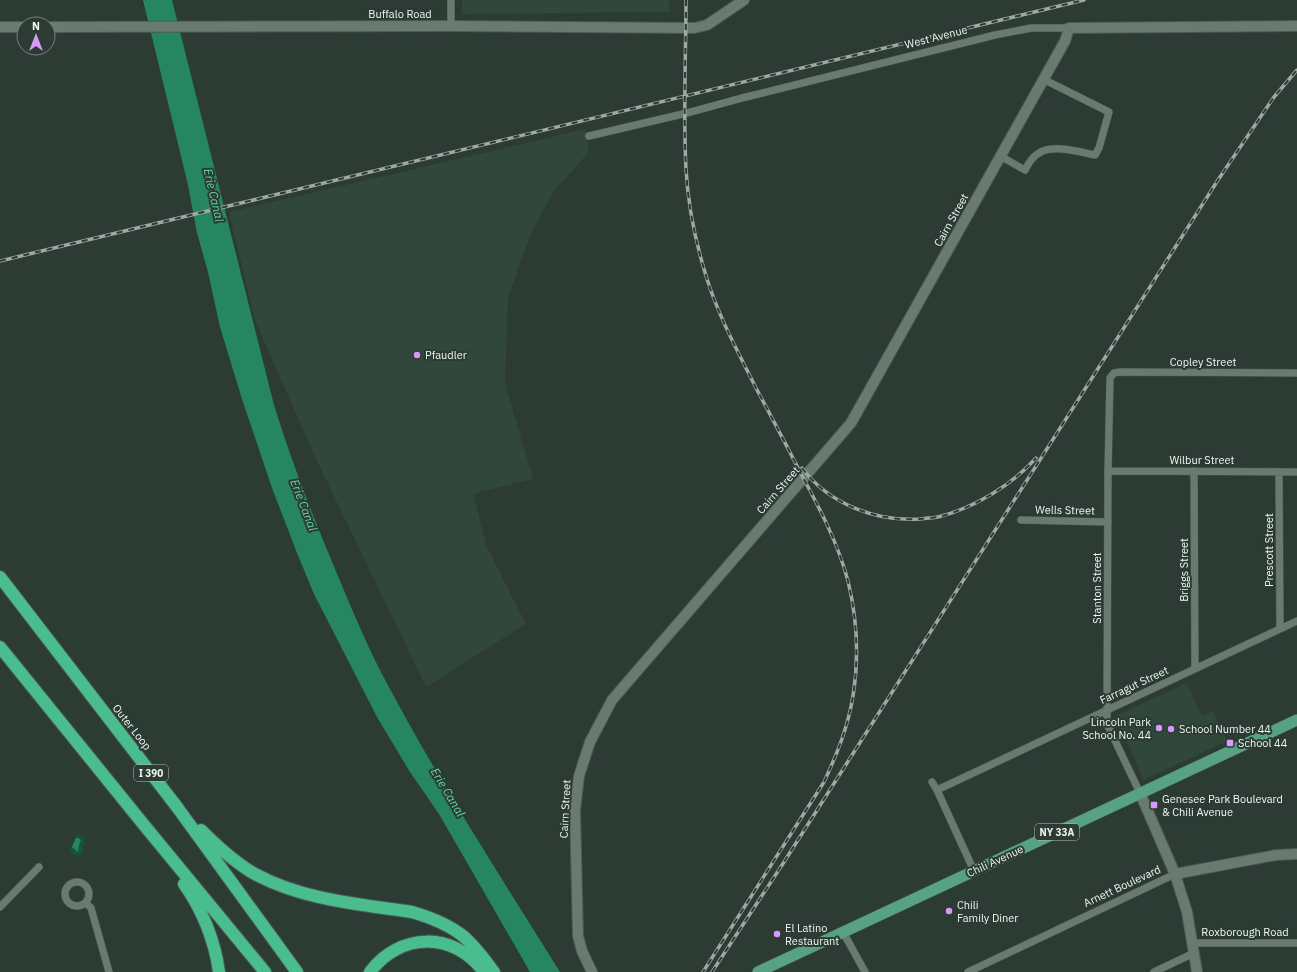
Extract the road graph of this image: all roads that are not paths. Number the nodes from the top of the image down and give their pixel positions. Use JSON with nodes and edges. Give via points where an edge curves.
{"nodes":[{"id":1,"x":451,"y":0,"type":"edge"},
{"id":2,"x":744,"y":0,"type":"edge"},
{"id":3,"x":56,"y":26,"type":"edge"},
{"id":4,"x":451,"y":26,"type":"junction"},
{"id":5,"x":1297,"y":26,"type":"edge"},
{"id":6,"x":0,"y":27,"type":"edge"},
{"id":7,"x":16,"y":27,"type":"edge"},
{"id":8,"x":1069,"y":28,"type":"junction"},
{"id":9,"x":1043,"y":79,"type":"junction"},
{"id":10,"x":589,"y":136,"type":"dead end"},
{"id":11,"x":1000,"y":156,"type":"junction"},
{"id":12,"x":1297,"y":373,"type":"edge"},
{"id":13,"x":1111,"y":376,"type":"joint"},
{"id":14,"x":1108,"y":471,"type":"junction"},
{"id":15,"x":1194,"y":471,"type":"junction"},
{"id":16,"x":1279,"y":472,"type":"junction"},
{"id":17,"x":1297,"y":472,"type":"edge"},
{"id":18,"x":1021,"y":520,"type":"dead end"},
{"id":19,"x":1108,"y":522,"type":"junction"},
{"id":20,"x":0,"y":577,"type":"edge"},
{"id":21,"x":1297,"y":621,"type":"edge"},
{"id":22,"x":1280,"y":628,"type":"junction"},
{"id":23,"x":0,"y":647,"type":"edge"},
{"id":24,"x":1195,"y":669,"type":"junction"},
{"id":25,"x":1107,"y":710,"type":"junction"},
{"id":26,"x":1297,"y":720,"type":"edge"},
{"id":27,"x":932,"y":782,"type":"dead end"},
{"id":28,"x":937,"y":790,"type":"junction"},
{"id":29,"x":1140,"y":793,"type":"junction"},
{"id":30,"x":177,"y":807,"type":"junction"},
{"id":31,"x":144,"y":825,"type":"junction"},
{"id":32,"x":1297,"y":854,"type":"edge"},
{"id":33,"x":39,"y":867,"type":"dead end"},
{"id":34,"x":974,"y":871,"type":"junction"},
{"id":35,"x":1176,"y":874,"type":"junction"},
{"id":36,"x":86,"y":903,"type":"dead end"},
{"id":37,"x":0,"y":907,"type":"edge"},
{"id":38,"x":843,"y":932,"type":"junction"},
{"id":39,"x":1297,"y":943,"type":"edge"},
{"id":40,"x":1193,"y":948,"type":"junction"},
{"id":41,"x":108,"y":972,"type":"edge"},
{"id":42,"x":219,"y":972,"type":"edge"},
{"id":43,"x":265,"y":972,"type":"edge"},
{"id":44,"x":298,"y":972,"type":"edge"},
{"id":45,"x":370,"y":972,"type":"edge"},
{"id":46,"x":484,"y":972,"type":"edge"},
{"id":47,"x":494,"y":972,"type":"edge"},
{"id":48,"x":592,"y":972,"type":"edge"},
{"id":49,"x":758,"y":972,"type":"edge"},
{"id":50,"x":864,"y":972,"type":"edge"},
{"id":51,"x":968,"y":972,"type":"edge"},
{"id":52,"x":1154,"y":972,"type":"edge"},
{"id":53,"x":1197,"y":972,"type":"edge"}],
"edges":[{"from":1,"to":4,"type":"street"},
{"from":2,"to":4,"type":"street","name":"Buffalo Road","via":[[701,28]]},
{"from":3,"to":4,"type":"street","name":"Buffalo Road"},
{"from":5,"to":8,"type":"street","name":"West Avenue"},
{"from":6,"to":7,"type":"street"},
{"from":8,"to":9,"type":"street","name":"Cairn Street","via":[[1065,41]]},
{"from":8,"to":10,"type":"street","name":"West Avenue","via":[[1031,28],[995,35]]},
{"from":9,"to":11,"type":"street","name":"Cairn Street"},
{"from":9,"to":11,"type":"street","via":[[1109,112],[1099,148],[1095,155],[1058,149],[1046,150],[1035,155],[1025,170]]},
{"from":11,"to":48,"type":"street","name":"Cairn Street","via":[[851,423],[612,700],[590,742],[579,776],[575,810],[578,936]]},
{"from":12,"to":13,"type":"street","name":"Copley Street","via":[[1120,372]]},
{"from":13,"to":14,"type":"street","name":"Stanton Street"},
{"from":14,"to":15,"type":"street","name":"Wilbur Street"},
{"from":14,"to":19,"type":"street","name":"Stanton Street"},
{"from":15,"to":16,"type":"street","name":"Wilbur Street"},
{"from":15,"to":24,"type":"street","name":"Briggs Street"},
{"from":16,"to":17,"type":"street","name":"Wilbur Street"},
{"from":16,"to":22,"type":"street","name":"Prescott Street"},
{"from":18,"to":19,"type":"street","name":"Wells Street"},
{"from":19,"to":25,"type":"street","name":"Stanton Street"},
{"from":20,"to":30,"type":"highway","name":"Outer Loop","number":"I 390"},
{"from":21,"to":22,"type":"street","name":"Farragut Street"},
{"from":22,"to":24,"type":"street","name":"Farragut Street"},
{"from":23,"to":31,"type":"highway"},
{"from":24,"to":25,"type":"street","name":"Farragut Street"},
{"from":25,"to":28,"type":"street","name":"Farragut Street"},
{"from":25,"to":29,"type":"street","name":"Stanton Street","via":[[1108,726]]},
{"from":26,"to":29,"type":"main road","name":"Chili Avenue","number":"NY 33A"},
{"from":27,"to":28,"type":"street"},
{"from":28,"to":34,"type":"street"},
{"from":29,"to":34,"type":"main road","name":"Chili Avenue","number":"NY 33A"},
{"from":29,"to":35,"type":"street"},
{"from":30,"to":44,"type":"highway","name":"Outer Loop","number":"I 390"},
{"from":30,"to":47,"type":"highway","via":[[229,856],[255,873],[294,891],[319,898],[426,916],[463,936]]},
{"from":31,"to":42,"type":"highway","via":[[199,908],[212,942]]},
{"from":31,"to":43,"type":"highway"},
{"from":32,"to":35,"type":"street","name":"Arnett Boulevard","via":[[1276,855]]},
{"from":33,"to":37,"type":"street"},
{"from":34,"to":38,"type":"main road","name":"Chili Avenue","number":"NY 33A"},
{"from":35,"to":40,"type":"street"},
{"from":35,"to":51,"type":"street","name":"Arnett Boulevard"},
{"from":36,"to":41,"type":"street","via":[[91,908]]},
{"from":38,"to":49,"type":"main road","name":"Chili Avenue","number":"NY 33A"},
{"from":38,"to":50,"type":"street"},
{"from":39,"to":40,"type":"street","name":"Roxborough Road"},
{"from":40,"to":52,"type":"street","name":"Roxborough Road"},
{"from":40,"to":53,"type":"street"},
{"from":45,"to":46,"type":"highway","via":[[382,958],[398,948],[423,941],[456,948],[469,956]]}]}
